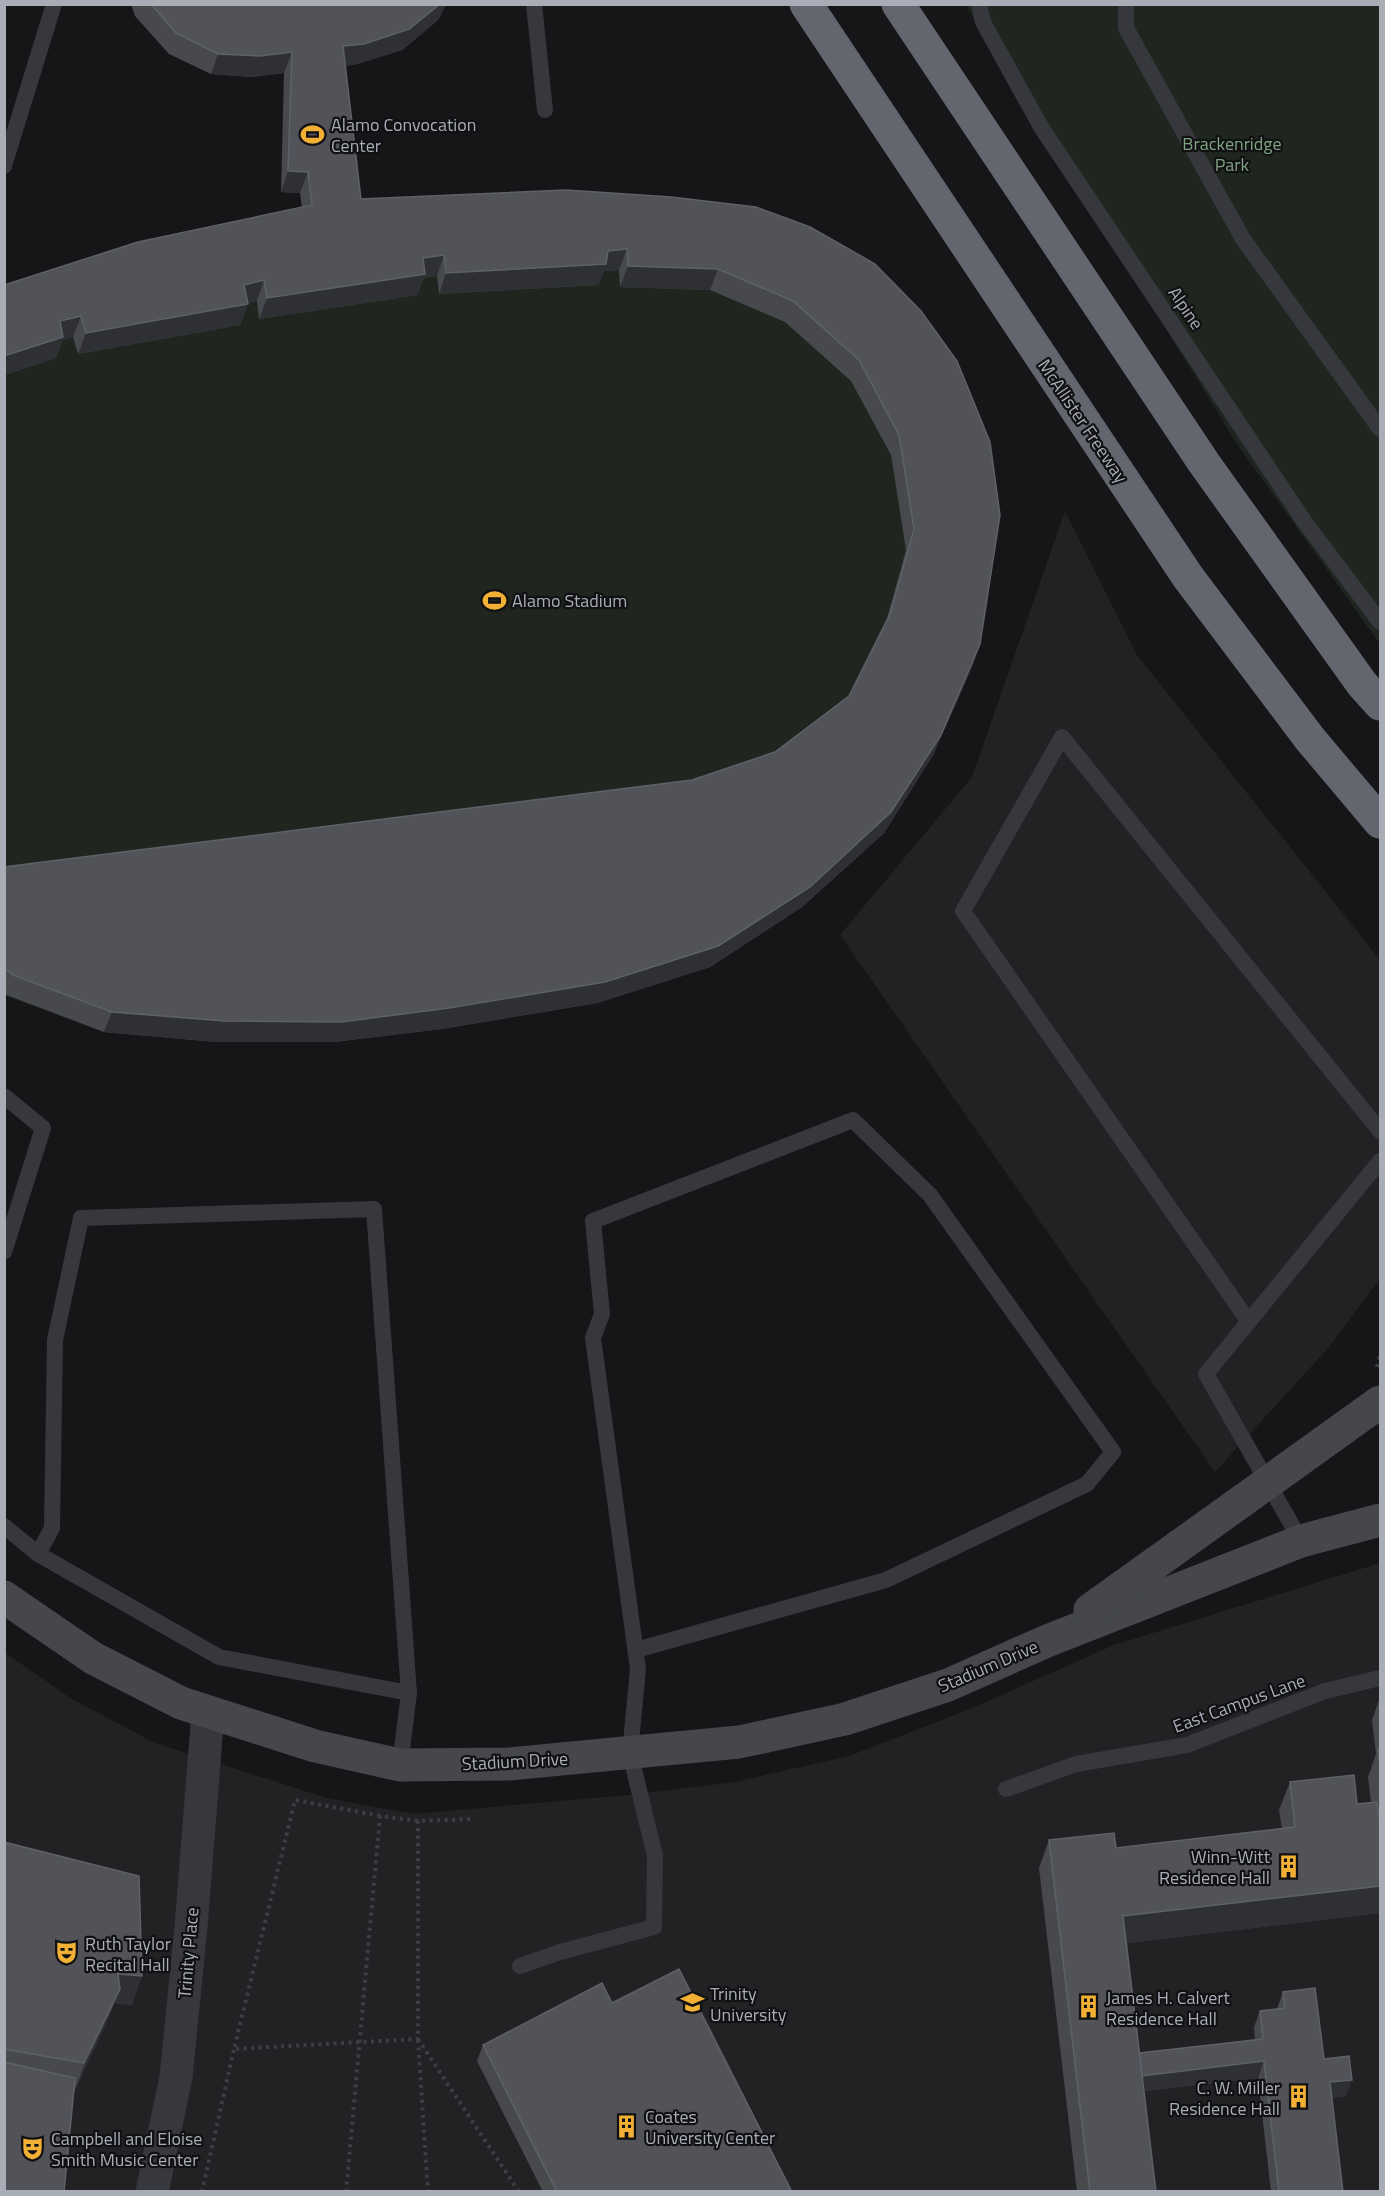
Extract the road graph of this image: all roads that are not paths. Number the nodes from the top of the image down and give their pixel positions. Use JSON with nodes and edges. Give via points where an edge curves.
{"nodes":[{"id":1,"x":54,"y":4,"type":"edge"},
{"id":2,"x":534,"y":4,"type":"edge"},
{"id":3,"x":806,"y":4,"type":"edge"},
{"id":4,"x":898,"y":4,"type":"edge"},
{"id":5,"x":979,"y":4,"type":"edge"},
{"id":6,"x":1126,"y":4,"type":"edge"},
{"id":7,"x":545,"y":110,"type":"dead end"},
{"id":8,"x":4,"y":166,"type":"edge"},
{"id":9,"x":1380,"y":429,"type":"edge"},
{"id":10,"x":1380,"y":622,"type":"edge"},
{"id":11,"x":1380,"y":704,"type":"edge"},
{"id":12,"x":1380,"y":822,"type":"edge"},
{"id":13,"x":4,"y":1096,"type":"edge"},
{"id":14,"x":1380,"y":1131,"type":"edge"},
{"id":15,"x":1380,"y":1161,"type":"edge"},
{"id":16,"x":4,"y":1252,"type":"edge"},
{"id":17,"x":1249,"y":1322,"type":"junction"},
{"id":18,"x":1380,"y":1402,"type":"edge"},
{"id":19,"x":1270,"y":1484,"type":"junction"},
{"id":20,"x":1380,"y":1520,"type":"edge"},
{"id":21,"x":4,"y":1526,"type":"edge"},
{"id":22,"x":1301,"y":1541,"type":"junction"},
{"id":23,"x":38,"y":1554,"type":"junction"},
{"id":24,"x":9,"y":1607,"type":"edge"},
{"id":25,"x":1047,"y":1641,"type":"junction"},
{"id":26,"x":636,"y":1650,"type":"junction"},
{"id":27,"x":1380,"y":1678,"type":"edge"},
{"id":28,"x":409,"y":1694,"type":"junction"},
{"id":29,"x":208,"y":1712,"type":"junction"},
{"id":30,"x":630,"y":1753,"type":"junction"},
{"id":31,"x":400,"y":1765,"type":"junction"},
{"id":32,"x":1006,"y":1789,"type":"dead end"},
{"id":33,"x":520,"y":1966,"type":"dead end"},
{"id":34,"x":152,"y":2192,"type":"edge"}],
"edges":[{"from":1,"to":8,"type":"lane"},
{"from":2,"to":7,"type":"lane"},
{"from":3,"to":12,"type":"highway","name":"McAllister Freeway","via":[[1188,577],[1310,739]]},
{"from":4,"to":11,"type":"highway","via":[[1204,463]]},
{"from":5,"to":10,"type":"lane","name":"Alpine","via":[[983,22],[1041,127],[1304,521]]},
{"from":6,"to":9,"type":"lane","via":[[1126,28],[1243,239]]},
{"from":13,"to":16,"type":"lane","via":[[43,1128]]},
{"from":14,"to":17,"type":"lane","via":[[1062,737],[963,910]]},
{"from":15,"to":17,"type":"lane"},
{"from":17,"to":19,"type":"lane","via":[[1206,1374]]},
{"from":18,"to":19,"type":"main road","name":"Stadium Drive"},
{"from":19,"to":22,"type":"lane"},
{"from":19,"to":25,"type":"main road","name":"Stadium Drive"},
{"from":20,"to":22,"type":"main road","name":"Stadium Drive"},
{"from":21,"to":23,"type":"lane"},
{"from":22,"to":25,"type":"main road","name":"Stadium Drive"},
{"from":23,"to":28,"type":"lane","via":[[219,1657]]},
{"from":23,"to":28,"type":"lane","via":[[52,1528],[55,1340],[81,1218],[374,1209]]},
{"from":24,"to":29,"type":"main road","name":"Stadium Drive","via":[[93,1658],[181,1703]]},
{"from":25,"to":30,"type":"main road","name":"Stadium Drive","via":[[948,1685],[845,1719],[739,1742]]},
{"from":26,"to":26,"type":"lane","via":[[593,1338],[602,1314],[593,1221],[853,1120],[930,1195],[1113,1452],[1087,1484],[886,1580]]},
{"from":26,"to":30,"type":"lane","via":[[638,1669]]},
{"from":27,"to":32,"type":"lane","name":"East Campus Lane","via":[[1325,1691],[1188,1745],[1076,1764]]},
{"from":28,"to":31,"type":"lane"},
{"from":29,"to":31,"type":"main road","name":"Stadium Drive","via":[[315,1746]]},
{"from":29,"to":34,"type":"street","name":"Trinity Place","via":[[176,2077]]},
{"from":30,"to":31,"type":"main road","name":"Stadium Drive","via":[[509,1764]]},
{"from":30,"to":33,"type":"lane","via":[[655,1856],[654,1927]]}]}
